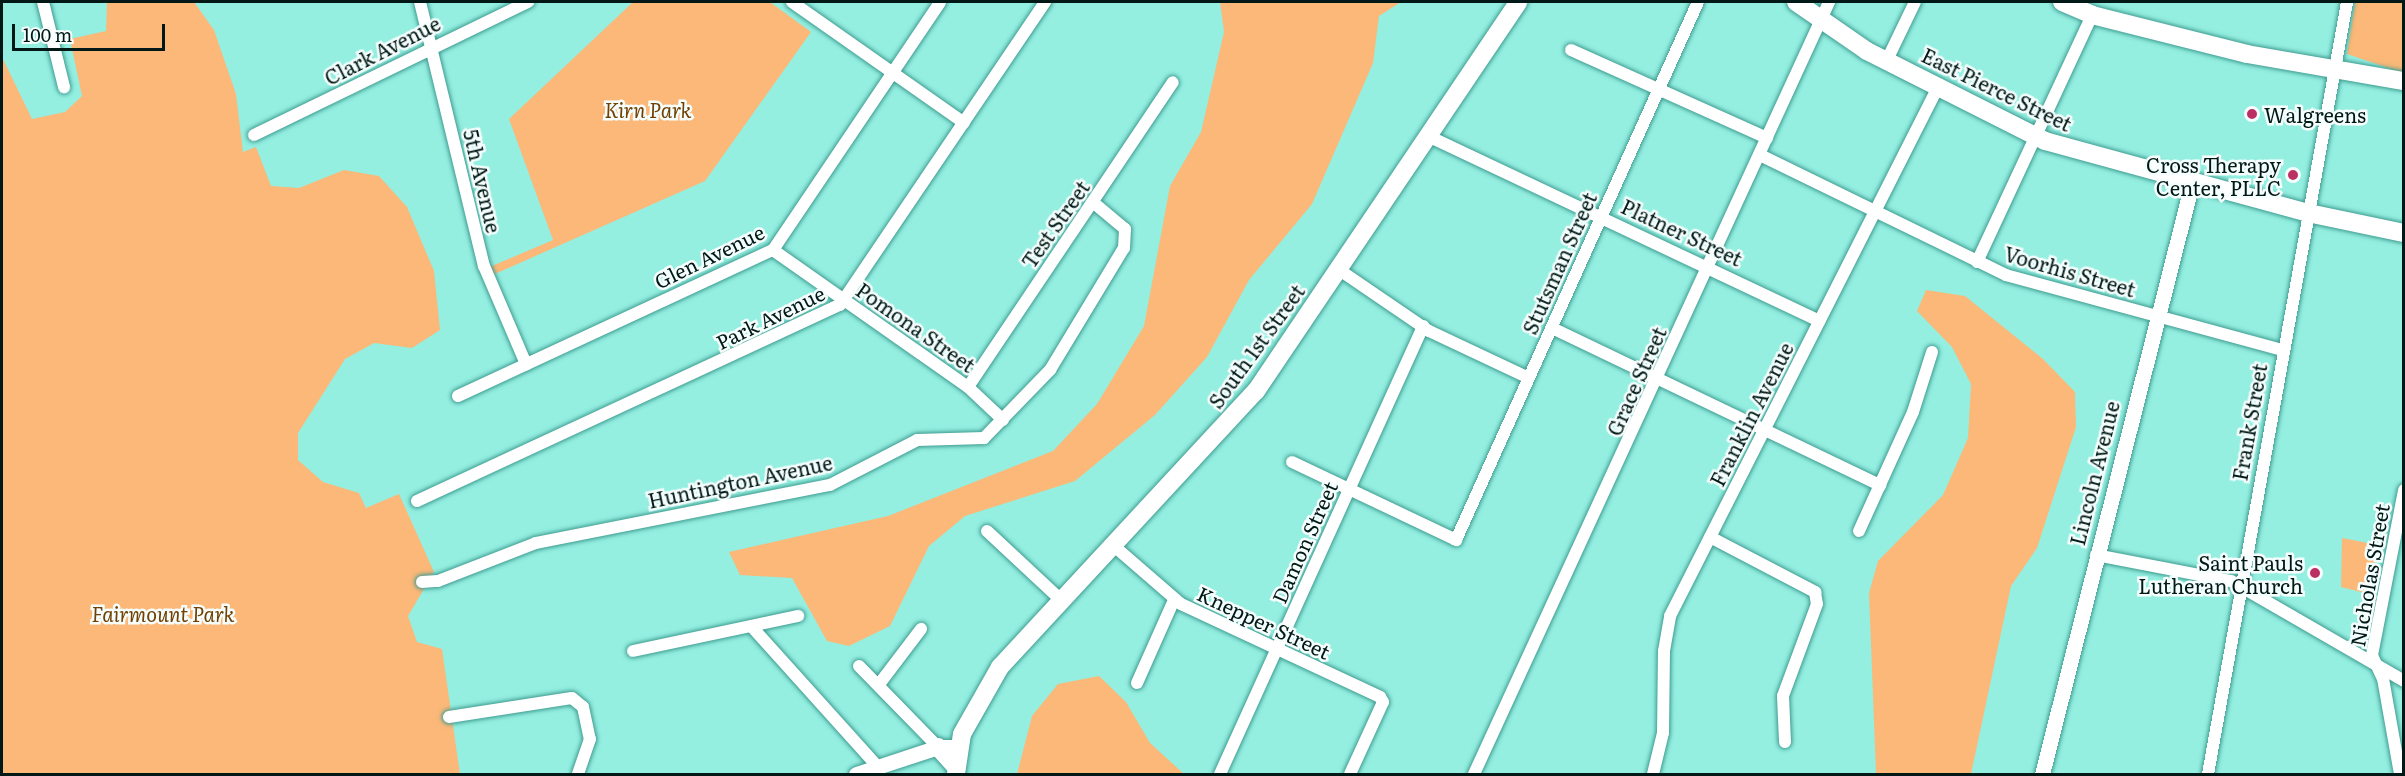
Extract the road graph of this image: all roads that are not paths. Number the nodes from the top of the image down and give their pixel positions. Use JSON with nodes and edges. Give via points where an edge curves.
{"nodes":[{"id":1,"x":43,"y":2,"type":"edge"},
{"id":2,"x":420,"y":2,"type":"edge"},
{"id":3,"x":528,"y":2,"type":"edge"},
{"id":4,"x":792,"y":2,"type":"edge"},
{"id":5,"x":940,"y":2,"type":"edge"},
{"id":6,"x":1045,"y":2,"type":"edge"},
{"id":7,"x":1518,"y":2,"type":"edge"},
{"id":8,"x":1698,"y":2,"type":"edge"},
{"id":9,"x":1796,"y":2,"type":"edge"},
{"id":10,"x":1829,"y":2,"type":"edge"},
{"id":11,"x":1915,"y":2,"type":"edge"},
{"id":12,"x":2062,"y":2,"type":"edge"},
{"id":13,"x":2347,"y":2,"type":"edge"},
{"id":14,"x":2092,"y":15,"type":"junction"},
{"id":15,"x":1821,"y":19,"type":"junction"},
{"id":16,"x":432,"y":48,"type":"junction"},
{"id":17,"x":1571,"y":50,"type":"dead end"},
{"id":18,"x":1887,"y":60,"type":"junction"},
{"id":19,"x":2333,"y":73,"type":"junction"},
{"id":20,"x":894,"y":74,"type":"junction"},
{"id":21,"x":2403,"y":81,"type":"edge"},
{"id":22,"x":1173,"y":82,"type":"dead end"},
{"id":23,"x":64,"y":87,"type":"dead end"},
{"id":24,"x":1938,"y":87,"type":"junction"},
{"id":25,"x":1659,"y":89,"type":"junction"},
{"id":26,"x":2403,"y":92,"type":"edge"},
{"id":27,"x":964,"y":123,"type":"junction"},
{"id":28,"x":254,"y":135,"type":"dead end"},
{"id":29,"x":1428,"y":136,"type":"junction"},
{"id":30,"x":2035,"y":136,"type":"junction"},
{"id":31,"x":1767,"y":138,"type":"junction"},
{"id":32,"x":1760,"y":155,"type":"junction"},
{"id":33,"x":2192,"y":183,"type":"junction"},
{"id":34,"x":1094,"y":203,"type":"junction"},
{"id":35,"x":1875,"y":212,"type":"junction"},
{"id":36,"x":2308,"y":213,"type":"junction"},
{"id":37,"x":1602,"y":216,"type":"junction"},
{"id":38,"x":2403,"y":233,"type":"edge"},
{"id":39,"x":773,"y":250,"type":"junction"},
{"id":40,"x":1977,"y":262,"type":"junction"},
{"id":41,"x":1709,"y":266,"type":"junction"},
{"id":42,"x":1338,"y":269,"type":"junction"},
{"id":43,"x":844,"y":300,"type":"junction"},
{"id":44,"x":2156,"y":316,"type":"junction"},
{"id":45,"x":1820,"y":321,"type":"junction"},
{"id":46,"x":1423,"y":326,"type":"junction"},
{"id":47,"x":1552,"y":328,"type":"junction"},
{"id":48,"x":2282,"y":350,"type":"junction"},
{"id":49,"x":1932,"y":352,"type":"dead end"},
{"id":50,"x":526,"y":364,"type":"junction"},
{"id":51,"x":1660,"y":377,"type":"junction"},
{"id":52,"x":1529,"y":378,"type":"junction"},
{"id":53,"x":968,"y":387,"type":"junction"},
{"id":54,"x":458,"y":396,"type":"dead end"},
{"id":55,"x":1003,"y":420,"type":"junction"},
{"id":56,"x":1765,"y":429,"type":"junction"},
{"id":57,"x":1292,"y":462,"type":"dead end"},
{"id":58,"x":1880,"y":485,"type":"junction"},
{"id":59,"x":1349,"y":489,"type":"junction"},
{"id":60,"x":2403,"y":489,"type":"edge"},
{"id":61,"x":417,"y":501,"type":"dead end"},
{"id":62,"x":987,"y":531,"type":"dead end"},
{"id":63,"x":1859,"y":531,"type":"dead end"},
{"id":64,"x":1710,"y":537,"type":"junction"},
{"id":65,"x":1114,"y":546,"type":"junction"},
{"id":66,"x":2398,"y":546,"type":"edge"},
{"id":67,"x":2096,"y":555,"type":"junction"},
{"id":68,"x":422,"y":582,"type":"dead end"},
{"id":69,"x":2239,"y":588,"type":"junction"},
{"id":70,"x":1174,"y":600,"type":"junction"},
{"id":71,"x":1062,"y":601,"type":"junction"},
{"id":72,"x":798,"y":616,"type":"dead end"},
{"id":73,"x":752,"y":627,"type":"junction"},
{"id":74,"x":921,"y":628,"type":"dead end"},
{"id":75,"x":1277,"y":649,"type":"junction"},
{"id":76,"x":633,"y":651,"type":"dead end"},
{"id":77,"x":860,"y":666,"type":"dead end"},
{"id":78,"x":2378,"y":667,"type":"junction"},
{"id":79,"x":2403,"y":681,"type":"edge"},
{"id":80,"x":1137,"y":683,"type":"dead end"},
{"id":81,"x":880,"y":684,"type":"junction"},
{"id":82,"x":449,"y":717,"type":"dead end"},
{"id":83,"x":1785,"y":742,"type":"dead end"},
{"id":84,"x":939,"y":747,"type":"junction"},
{"id":85,"x":958,"y":747,"type":"junction"},
{"id":86,"x":878,"y":767,"type":"junction"},
{"id":87,"x":956,"y":770,"type":"edge"},
{"id":88,"x":578,"y":774,"type":"edge"},
{"id":89,"x":856,"y":774,"type":"edge"},
{"id":90,"x":1220,"y":774,"type":"edge"},
{"id":91,"x":1350,"y":774,"type":"edge"},
{"id":92,"x":1474,"y":774,"type":"edge"},
{"id":93,"x":1653,"y":774,"type":"edge"},
{"id":94,"x":2042,"y":774,"type":"edge"},
{"id":95,"x":2208,"y":774,"type":"edge"},
{"id":96,"x":2400,"y":774,"type":"edge"}],
"edges":[{"from":1,"to":23,"type":"street"},
{"from":2,"to":16,"type":"street","name":"5th Avenue"},
{"from":3,"to":16,"type":"street","name":"Clark Avenue"},
{"from":4,"to":20,"type":"street"},
{"from":5,"to":20,"type":"street","name":"Glen Avenue"},
{"from":6,"to":27,"type":"street","name":"Park Avenue"},
{"from":7,"to":29,"type":"main road","name":"South 1st Street"},
{"from":8,"to":25,"type":"street","name":"Stutsman Street"},
{"from":9,"to":15,"type":"main road","name":"East Pierce Street"},
{"from":10,"to":15,"type":"street","name":"Grace Street"},
{"from":11,"to":18,"type":"street"},
{"from":12,"to":14,"type":"main road"},
{"from":13,"to":19,"type":"street","name":"Frank Street"},
{"from":14,"to":19,"type":"main road"},
{"from":14,"to":30,"type":"street"},
{"from":15,"to":18,"type":"main road","name":"East Pierce Street"},
{"from":15,"to":31,"type":"street","name":"Grace Street"},
{"from":16,"to":28,"type":"street","name":"Clark Avenue"},
{"from":16,"to":50,"type":"street","name":"5th Avenue","via":[[484,266]]},
{"from":17,"to":25,"type":"street"},
{"from":18,"to":24,"type":"main road","name":"East Pierce Street"},
{"from":19,"to":21,"type":"main road"},
{"from":19,"to":26,"type":"main road"},
{"from":19,"to":36,"type":"street","name":"Frank Street"},
{"from":20,"to":27,"type":"street"},
{"from":20,"to":39,"type":"street","name":"Glen Avenue"},
{"from":22,"to":34,"type":"street","name":"Test Street"},
{"from":24,"to":30,"type":"main road","name":"East Pierce Street"},
{"from":24,"to":35,"type":"street","name":"Franklin Avenue"},
{"from":25,"to":31,"type":"street"},
{"from":25,"to":37,"type":"street","name":"Stutsman Street"},
{"from":27,"to":43,"type":"street","name":"Park Avenue"},
{"from":29,"to":37,"type":"street","name":"Platner Street"},
{"from":29,"to":42,"type":"main road","name":"South 1st Street"},
{"from":30,"to":33,"type":"main road","name":"East Pierce Street"},
{"from":30,"to":40,"type":"street"},
{"from":31,"to":32,"type":"street","name":"Grace Street"},
{"from":32,"to":35,"type":"street","name":"Voorhis Street"},
{"from":32,"to":41,"type":"street","name":"Grace Street"},
{"from":33,"to":36,"type":"main road","name":"East Pierce Street"},
{"from":33,"to":44,"type":"street","name":"Lincoln Avenue"},
{"from":34,"to":53,"type":"street","name":"Test Street"},
{"from":34,"to":55,"type":"street","name":"Huntington Avenue","via":[[1125,229],[1124,248],[1062,352]]},
{"from":35,"to":40,"type":"street","name":"Voorhis Street"},
{"from":35,"to":45,"type":"street","name":"Franklin Avenue"},
{"from":36,"to":38,"type":"main road","name":"East Pierce Street"},
{"from":36,"to":48,"type":"street","name":"Frank Street"},
{"from":37,"to":41,"type":"street","name":"Platner Street"},
{"from":37,"to":47,"type":"street","name":"Stutsman Street"},
{"from":39,"to":43,"type":"street","name":"Pomona Street"},
{"from":39,"to":50,"type":"street","name":"Glen Avenue"},
{"from":40,"to":44,"type":"street","name":"Voorhis Street"},
{"from":41,"to":45,"type":"street","name":"Platner Street"},
{"from":41,"to":51,"type":"street","name":"Grace Street"},
{"from":42,"to":46,"type":"street"},
{"from":42,"to":65,"type":"main road","name":"South 1st Street","via":[[1246,404]]},
{"from":43,"to":53,"type":"street","name":"Pomona Street"},
{"from":43,"to":61,"type":"street","name":"Park Avenue","via":[[825,315]]},
{"from":44,"to":48,"type":"street","name":"Voorhis Street"},
{"from":44,"to":67,"type":"street","name":"Lincoln Avenue"},
{"from":45,"to":56,"type":"street","name":"Franklin Avenue"},
{"from":46,"to":52,"type":"street"},
{"from":46,"to":59,"type":"street","name":"Damon Street"},
{"from":47,"to":51,"type":"street"},
{"from":47,"to":52,"type":"street","name":"Stutsman Street"},
{"from":48,"to":69,"type":"street","name":"Frank Street"},
{"from":49,"to":58,"type":"street","via":[[1913,412]]},
{"from":50,"to":54,"type":"street","name":"Glen Avenue"},
{"from":51,"to":56,"type":"street"},
{"from":51,"to":92,"type":"street","name":"Grace Street"},
{"from":52,"to":59,"type":"street","name":"Stutsman Street","via":[[1456,540]]},
{"from":53,"to":55,"type":"street","name":"Pomona Street"},
{"from":55,"to":68,"type":"street","name":"Huntington Avenue","via":[[984,438],[929,439],[898,446],[830,485],[536,543],[438,581]]},
{"from":56,"to":58,"type":"street"},
{"from":56,"to":64,"type":"street","name":"Franklin Avenue"},
{"from":57,"to":59,"type":"street"},
{"from":58,"to":63,"type":"street"},
{"from":59,"to":75,"type":"street","name":"Damon Street"},
{"from":60,"to":66,"type":"street","name":"Nicholas Street"},
{"from":62,"to":71,"type":"street"},
{"from":64,"to":83,"type":"street","via":[[1811,588],[1817,604],[1783,696]]},
{"from":64,"to":93,"type":"street","name":"Franklin Avenue","via":[[1665,631],[1663,733]]},
{"from":65,"to":70,"type":"street","name":"Knepper Street"},
{"from":65,"to":71,"type":"main road","name":"South 1st Street"},
{"from":66,"to":78,"type":"street","name":"Nicholas Street","via":[[2372,655]]},
{"from":67,"to":69,"type":"street","via":[[2221,578]]},
{"from":67,"to":94,"type":"street","name":"Lincoln Avenue"},
{"from":69,"to":78,"type":"street"},
{"from":69,"to":95,"type":"street","name":"Frank Street"},
{"from":70,"to":75,"type":"street","name":"Knepper Street"},
{"from":70,"to":80,"type":"street"},
{"from":71,"to":85,"type":"main road","name":"South 1st Street","via":[[1000,667]]},
{"from":72,"to":73,"type":"street"},
{"from":73,"to":76,"type":"street"},
{"from":73,"to":86,"type":"street"},
{"from":74,"to":81,"type":"street"},
{"from":75,"to":90,"type":"street","name":"Damon Street"},
{"from":75,"to":91,"type":"street","name":"Knepper Street","via":[[1380,697],[1383,702]]},
{"from":77,"to":81,"type":"street"},
{"from":78,"to":79,"type":"street"},
{"from":78,"to":96,"type":"street","name":"Nicholas Street"},
{"from":81,"to":84,"type":"street"},
{"from":82,"to":88,"type":"street","via":[[572,698],[583,707],[590,738]]},
{"from":84,"to":85,"type":"street"},
{"from":84,"to":86,"type":"street"},
{"from":84,"to":87,"type":"main road"},
{"from":85,"to":87,"type":"main road"},
{"from":86,"to":89,"type":"street"}]}
